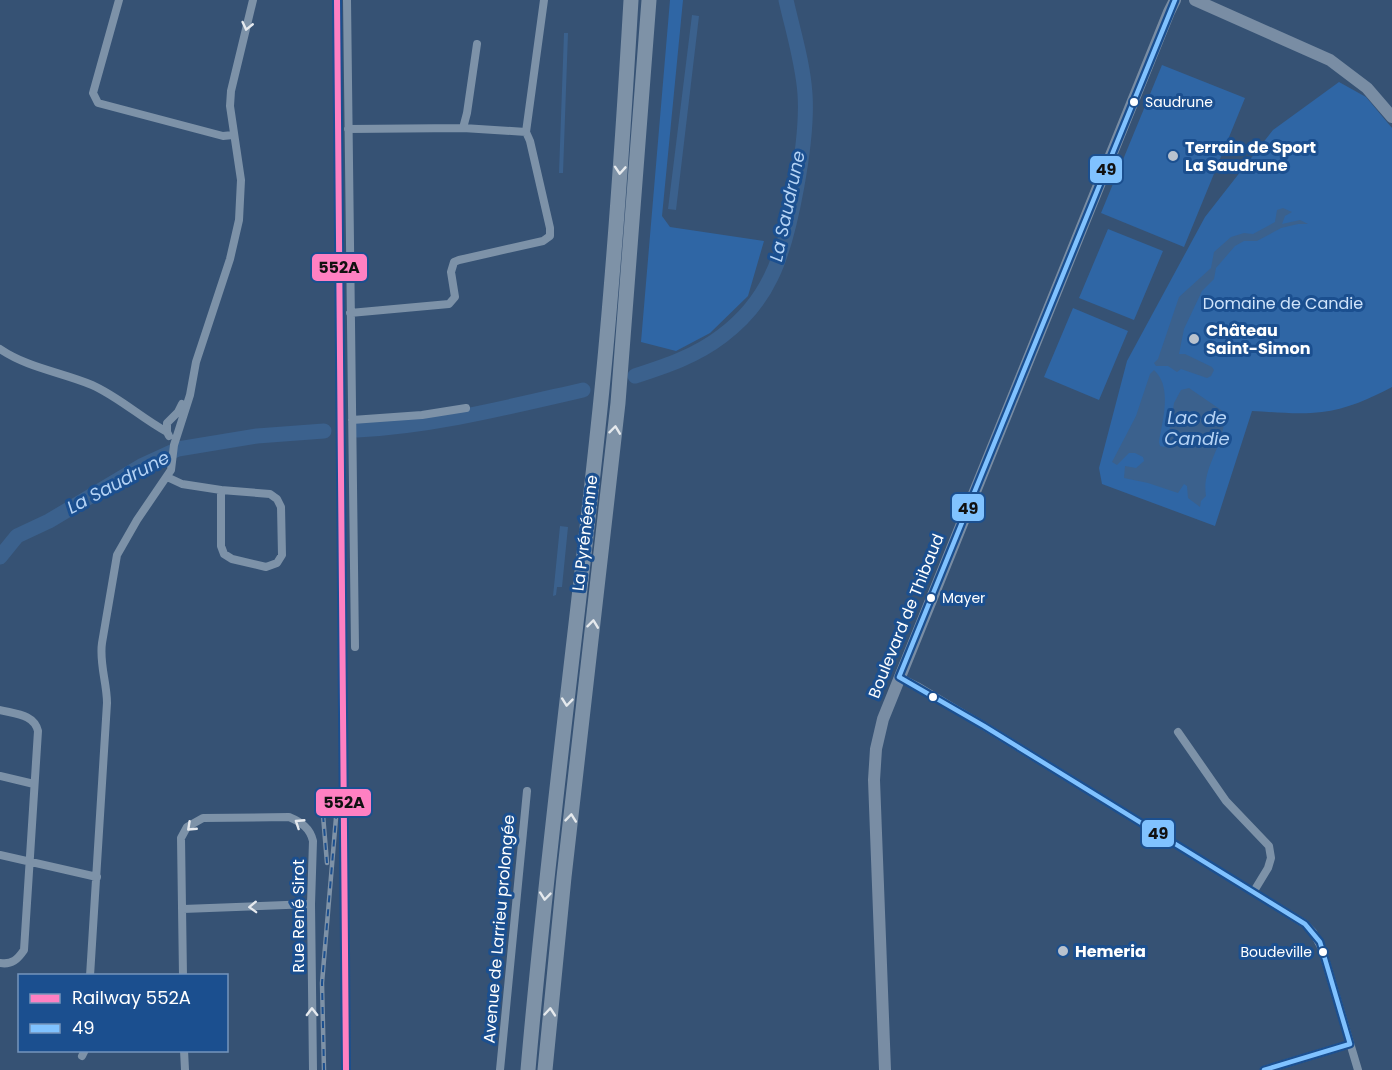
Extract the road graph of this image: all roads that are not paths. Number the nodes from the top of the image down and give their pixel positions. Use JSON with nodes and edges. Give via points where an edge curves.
{"nodes":[{"id":1,"x":119,"y":0,"type":"edge"},
{"id":2,"x":253,"y":0,"type":"edge"},
{"id":3,"x":347,"y":0,"type":"edge"},
{"id":4,"x":544,"y":0,"type":"edge"},
{"id":5,"x":622,"y":0,"type":"edge"},
{"id":6,"x":631,"y":0,"type":"edge"},
{"id":7,"x":649,"y":0,"type":"edge"},
{"id":8,"x":1175,"y":0,"type":"edge"},
{"id":9,"x":1195,"y":0,"type":"edge"},
{"id":10,"x":477,"y":44,"type":"dead end"},
{"id":11,"x":624,"y":111,"type":"junction"},
{"id":12,"x":1392,"y":117,"type":"edge"},
{"id":13,"x":463,"y":128,"type":"junction"},
{"id":14,"x":348,"y":129,"type":"junction"},
{"id":15,"x":526,"y":132,"type":"junction"},
{"id":16,"x":233,"y":135,"type":"junction"},
{"id":17,"x":350,"y":313,"type":"junction"},
{"id":18,"x":0,"y":349,"type":"edge"},
{"id":19,"x":191,"y":381,"type":"junction"},
{"id":20,"x":466,"y":408,"type":"dead end"},
{"id":21,"x":352,"y":420,"type":"junction"},
{"id":22,"x":167,"y":428,"type":"junction"},
{"id":23,"x":177,"y":430,"type":"junction"},
{"id":24,"x":174,"y":445,"type":"junction"},
{"id":25,"x":167,"y":477,"type":"junction"},
{"id":26,"x":221,"y":490,"type":"junction"},
{"id":27,"x":355,"y":647,"type":"dead end"},
{"id":28,"x":899,"y":677,"type":"junction"},
{"id":29,"x":0,"y":710,"type":"edge"},
{"id":30,"x":1178,"y":732,"type":"dead end"},
{"id":31,"x":0,"y":776,"type":"edge"},
{"id":32,"x":34,"y":784,"type":"junction"},
{"id":33,"x":527,"y":791,"type":"dead end"},
{"id":34,"x":0,"y":855,"type":"edge"},
{"id":35,"x":30,"y":862,"type":"junction"},
{"id":36,"x":97,"y":877,"type":"junction"},
{"id":37,"x":1254,"y":891,"type":"junction"},
{"id":38,"x":311,"y":904,"type":"junction"},
{"id":39,"x":183,"y":909,"type":"junction"},
{"id":40,"x":0,"y":963,"type":"edge"},
{"id":41,"x":90,"y":974,"type":"edge"},
{"id":42,"x":183,"y":974,"type":"edge"},
{"id":43,"x":1350,"y":1044,"type":"junction"},
{"id":44,"x":184,"y":1052,"type":"edge"},
{"id":45,"x":185,"y":1070,"type":"edge"},
{"id":46,"x":313,"y":1070,"type":"edge"},
{"id":47,"x":500,"y":1070,"type":"edge"},
{"id":48,"x":528,"y":1070,"type":"edge"},
{"id":49,"x":545,"y":1070,"type":"edge"},
{"id":50,"x":885,"y":1070,"type":"edge"},
{"id":51,"x":1264,"y":1070,"type":"edge"},
{"id":52,"x":1358,"y":1070,"type":"edge"}],
"edges":[{"from":1,"to":16,"type":"street","via":[[93,93],[98,103],[223,136]]},
{"from":2,"to":16,"type":"street","one_way":true,"via":[[230,106]]},
{"from":3,"to":14,"type":"street"},
{"from":4,"to":15,"type":"street"},
{"from":5,"to":11,"type":"highway","via":[[617,101]]},
{"from":6,"to":11,"type":"highway","name":"La Pyrénéenne"},
{"from":49,"to":7,"type":"highway","name":"La Pyrénéenne","one_way":true,"via":[[618,403]]},
{"from":8,"to":28,"type":"street","name":"Boulevard de Thibaud"},
{"from":9,"to":12,"type":"street","via":[[1330,60],[1367,88]]},
{"from":10,"to":13,"type":"street"},
{"from":11,"to":48,"type":"highway","name":"La Pyrénéenne","one_way":true,"via":[[600,408]]},
{"from":13,"to":14,"type":"street"},
{"from":13,"to":15,"type":"street"},
{"from":14,"to":17,"type":"street"},
{"from":15,"to":17,"type":"street","via":[[550,236],[454,262],[451,272],[455,297],[449,304]]},
{"from":16,"to":19,"type":"street","via":[[242,180],[239,220]]},
{"from":17,"to":21,"type":"street"},
{"from":18,"to":22,"type":"street","via":[[31,365],[100,389],[151,423]]},
{"from":19,"to":22,"type":"street"},
{"from":19,"to":23,"type":"street"},
{"from":20,"to":21,"type":"street"},
{"from":21,"to":27,"type":"street"},
{"from":22,"to":23,"type":"street"},
{"from":22,"to":24,"type":"street"},
{"from":23,"to":24,"type":"street"},
{"from":24,"to":25,"type":"street"},
{"from":25,"to":26,"type":"street","via":[[182,484]]},
{"from":25,"to":36,"type":"street","via":[[117,555],[113,577],[100,656],[107,699]]},
{"from":26,"to":26,"type":"street","via":[[224,554],[266,567],[277,563],[282,555],[281,507],[277,499],[270,494]]},
{"from":28,"to":37,"type":"street"},
{"from":28,"to":50,"type":"street","name":"Boulevard de Thibaud","via":[[883,719],[874,780]]},
{"from":29,"to":32,"type":"street","via":[[28,717],[37,725]]},
{"from":30,"to":37,"type":"street","via":[[1226,801],[1269,846],[1268,868]]},
{"from":31,"to":32,"type":"street"},
{"from":32,"to":35,"type":"street"},
{"from":33,"to":47,"type":"street","name":"Avenue de Larrieu prolongée"},
{"from":34,"to":35,"type":"street"},
{"from":35,"to":36,"type":"street"},
{"from":35,"to":40,"type":"street","via":[[24,950],[12,963]]},
{"from":36,"to":41,"type":"street"},
{"from":37,"to":43,"type":"street","via":[[1296,917],[1320,942]]},
{"from":38,"to":39,"type":"street","one_way":true},
{"from":38,"to":39,"type":"street","name":"Rue René Sirot","one_way":true,"via":[[313,841],[299,821],[289,817],[203,818],[187,827],[181,838]]},
{"from":46,"to":38,"type":"street","name":"Rue René Sirot","one_way":true},
{"from":39,"to":42,"type":"street"},
{"from":43,"to":51,"type":"street"},
{"from":43,"to":52,"type":"street"},
{"from":44,"to":45,"type":"street"}]}
